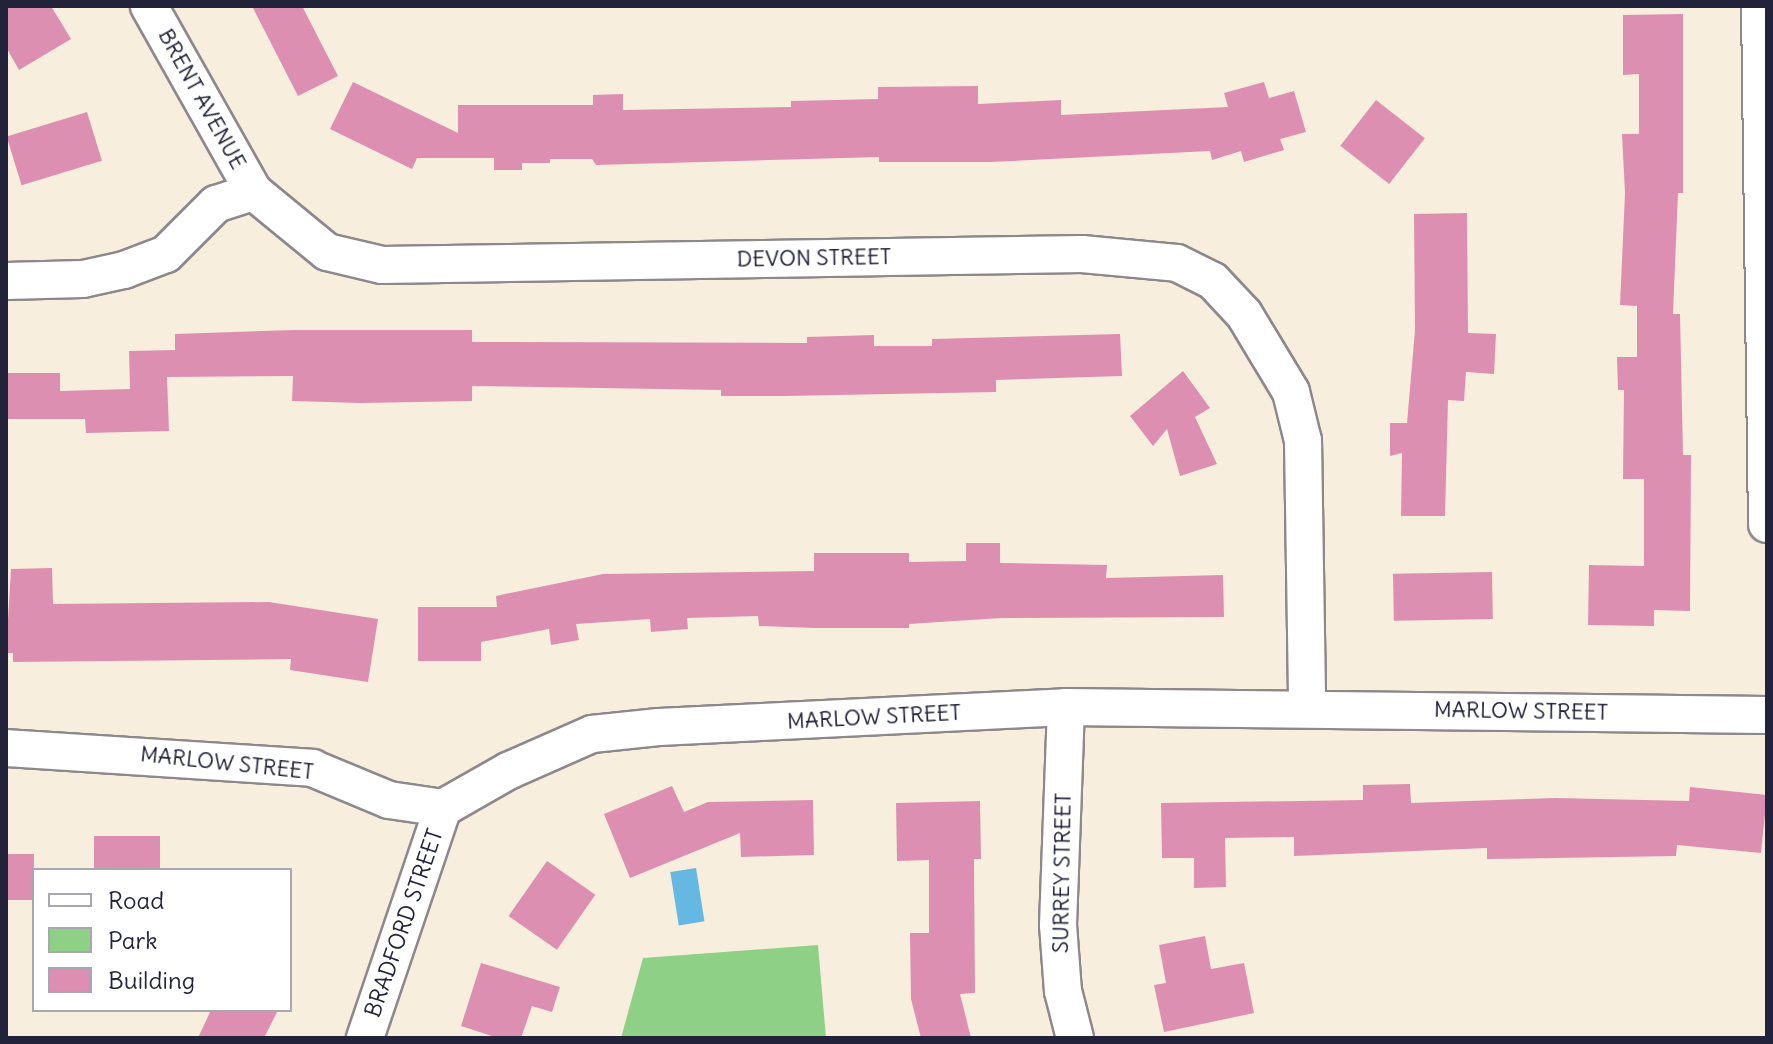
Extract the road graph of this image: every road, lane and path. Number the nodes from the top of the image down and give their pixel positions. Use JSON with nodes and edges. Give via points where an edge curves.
{"nodes":[{"id":1,"x":149,"y":6,"type":"edge"},
{"id":2,"x":1760,"y":6,"type":"edge"},
{"id":3,"x":254,"y":192,"type":"junction"},
{"id":4,"x":6,"y":281,"type":"edge"},
{"id":5,"x":1767,"y":524,"type":"edge"},
{"id":6,"x":1066,"y":707,"type":"junction"},
{"id":7,"x":1307,"y":709,"type":"junction"},
{"id":8,"x":1767,"y":715,"type":"edge"},
{"id":9,"x":6,"y":748,"type":"edge"},
{"id":10,"x":443,"y":808,"type":"junction"},
{"id":11,"x":365,"y":1038,"type":"edge"},
{"id":12,"x":1075,"y":1038,"type":"edge"}],
"edges":[{"from":1,"to":3,"type":"street","name":"BRENT AVENUE"},
{"from":2,"to":5,"type":"street"},
{"from":3,"to":4,"type":"street","via":[[216,204],[166,254],[124,270],[83,279]]},
{"from":3,"to":7,"type":"street","name":"DEVON STREET","via":[[327,252],[382,265],[1082,254],[1177,263],[1213,281],[1244,314],[1291,392],[1303,441]]},
{"from":6,"to":7,"type":"street","name":"MARLOW STREET"},
{"from":6,"to":10,"type":"street","name":"MARLOW STREET","via":[[592,734],[508,771]]},
{"from":6,"to":12,"type":"street","name":"SURREY STREET","via":[[1058,925],[1063,991]]},
{"from":7,"to":8,"type":"street","name":"MARLOW STREET"},
{"from":9,"to":10,"type":"street","name":"MARLOW STREET","via":[[312,768],[389,800]]},
{"from":10,"to":11,"type":"street","name":"BRADFORD STREET"}]}
